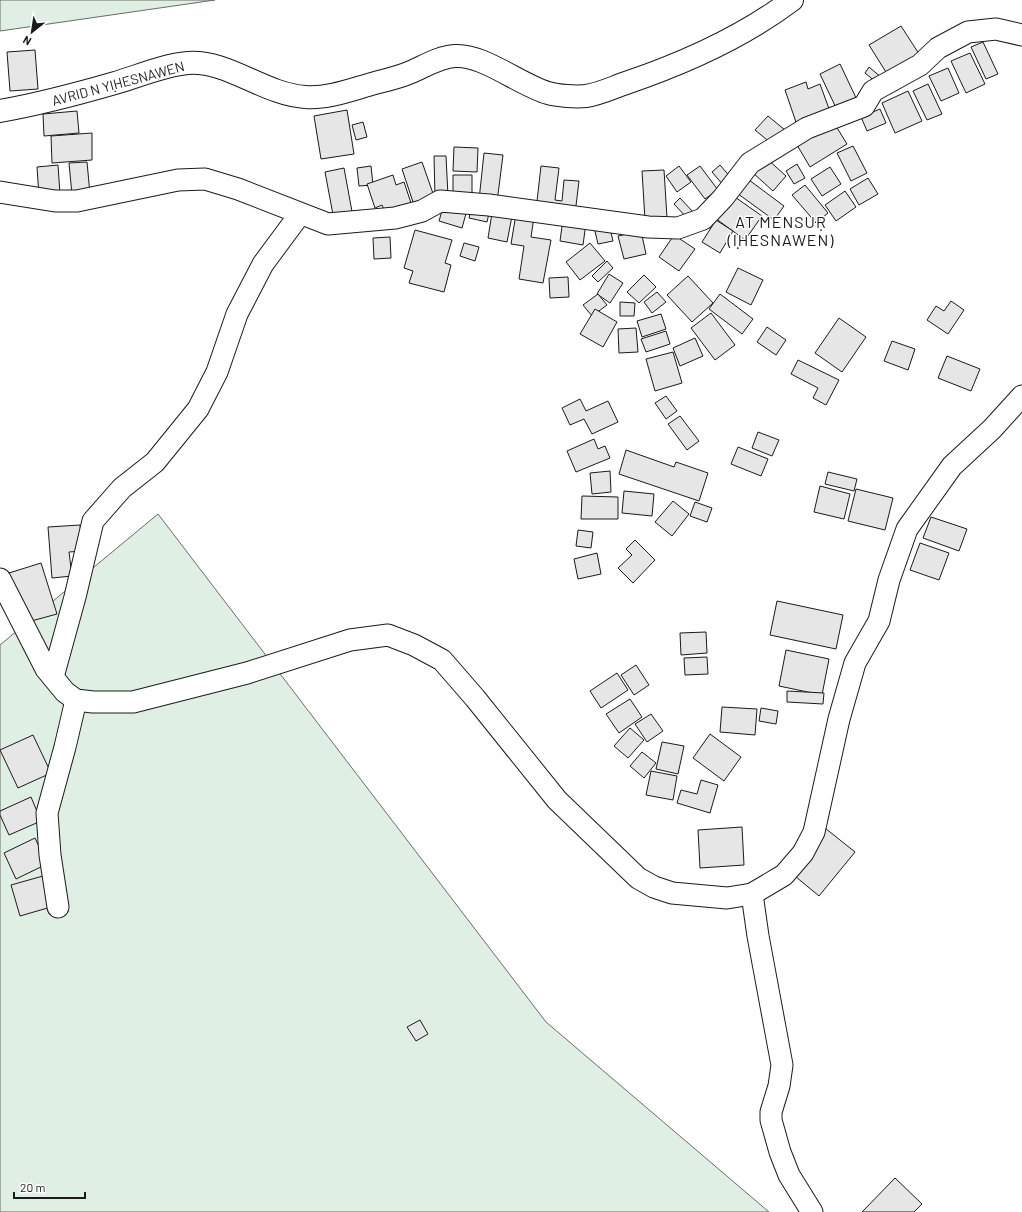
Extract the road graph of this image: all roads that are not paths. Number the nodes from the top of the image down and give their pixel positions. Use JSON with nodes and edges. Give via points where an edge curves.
{"nodes":[{"id":1,"x":792,"y":0,"type":"edge"},
{"id":2,"x":1022,"y":35,"type":"edge"},
{"id":3,"x":0,"y":111,"type":"edge"},
{"id":4,"x":0,"y":192,"type":"edge"},
{"id":5,"x":300,"y":214,"type":"junction"},
{"id":6,"x":1022,"y":396,"type":"edge"},
{"id":7,"x":0,"y":579,"type":"edge"},
{"id":8,"x":53,"y":677,"type":"junction"},
{"id":9,"x":76,"y":700,"type":"junction"},
{"id":10,"x":752,"y":894,"type":"junction"},
{"id":11,"x":58,"y":907,"type":"dead end"},
{"id":12,"x":812,"y":1212,"type":"edge"}],
"edges":[{"from":1,"to":3,"type":"street","name":"AVRID N YIḤESNAWEN","via":[[772,15],[730,39],[659,72],[586,96],[550,94],[497,68],[457,56],[442,58],[409,73],[341,93],[313,98],[290,96],[260,86],[212,64],[188,63],[63,98]]},
{"from":2,"to":5,"type":"street","via":[[996,29],[968,32],[938,48],[920,65],[873,91],[864,106],[807,128],[750,163],[703,219],[678,228],[648,227],[446,201],[440,201],[422,211],[374,221],[328,224]]},
{"from":4,"to":5,"type":"street","via":[[55,201],[77,201],[178,180],[205,179],[238,189]]},
{"from":5,"to":8,"type":"street","via":[[256,277],[237,314],[217,372],[198,409],[155,462],[122,488],[93,521]]},
{"from":6,"to":10,"type":"street","via":[[992,429],[952,466],[907,529],[889,580],[879,621],[855,663],[839,719],[814,832],[803,854],[784,875]]},
{"from":7,"to":8,"type":"street","via":[[42,662]]},
{"from":8,"to":9,"type":"street","via":[[64,692]]},
{"from":9,"to":10,"type":"street","via":[[133,702],[247,673],[350,640],[388,635],[442,660],[557,800],[638,878],[672,893],[727,898]]},
{"from":9,"to":11,"type":"street","via":[[47,813]]},
{"from":10,"to":12,"type":"street","via":[[782,1065],[780,1086],[771,1112],[771,1120],[789,1174]]}]}
